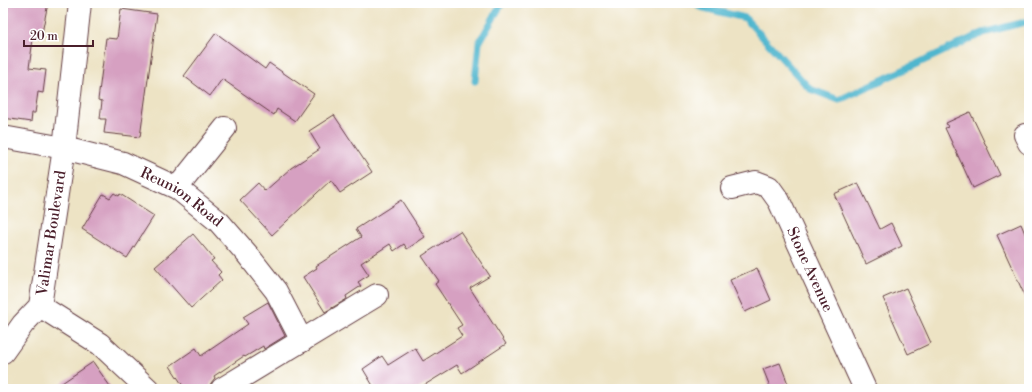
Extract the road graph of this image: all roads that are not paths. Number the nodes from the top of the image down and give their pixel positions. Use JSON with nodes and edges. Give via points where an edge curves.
{"nodes":[{"id":1,"x":80,"y":3,"type":"edge"},
{"id":2,"x":225,"y":128,"type":"dead end"},
{"id":3,"x":3,"y":137,"type":"edge"},
{"id":4,"x":64,"y":148,"type":"junction"},
{"id":5,"x":177,"y":188,"type":"junction"},
{"id":6,"x":732,"y":188,"type":"dead end"},
{"id":7,"x":377,"y":295,"type":"dead end"},
{"id":8,"x":40,"y":306,"type":"junction"},
{"id":9,"x":302,"y":341,"type":"junction"},
{"id":10,"x":3,"y":352,"type":"edge"},
{"id":11,"x":148,"y":389,"type":"edge"},
{"id":12,"x":222,"y":389,"type":"edge"},
{"id":13,"x":865,"y":389,"type":"edge"}],
"edges":[{"from":1,"to":4,"type":"street","name":"Valimar Boulevard"},
{"from":2,"to":5,"type":"street"},
{"from":3,"to":4,"type":"street","name":"Reunion Road"},
{"from":4,"to":5,"type":"street","name":"Reunion Road","via":[[122,163]]},
{"from":4,"to":8,"type":"street","name":"Valimar Boulevard"},
{"from":5,"to":9,"type":"street","name":"Reunion Road","via":[[219,222],[247,254],[276,291]]},
{"from":6,"to":13,"type":"street","name":"Stone Avenue","via":[[756,182],[769,187],[779,201]]},
{"from":7,"to":9,"type":"street"},
{"from":8,"to":10,"type":"street","name":"Valimar Boulevard"},
{"from":8,"to":11,"type":"street","via":[[100,344]]},
{"from":9,"to":12,"type":"street"}]}
